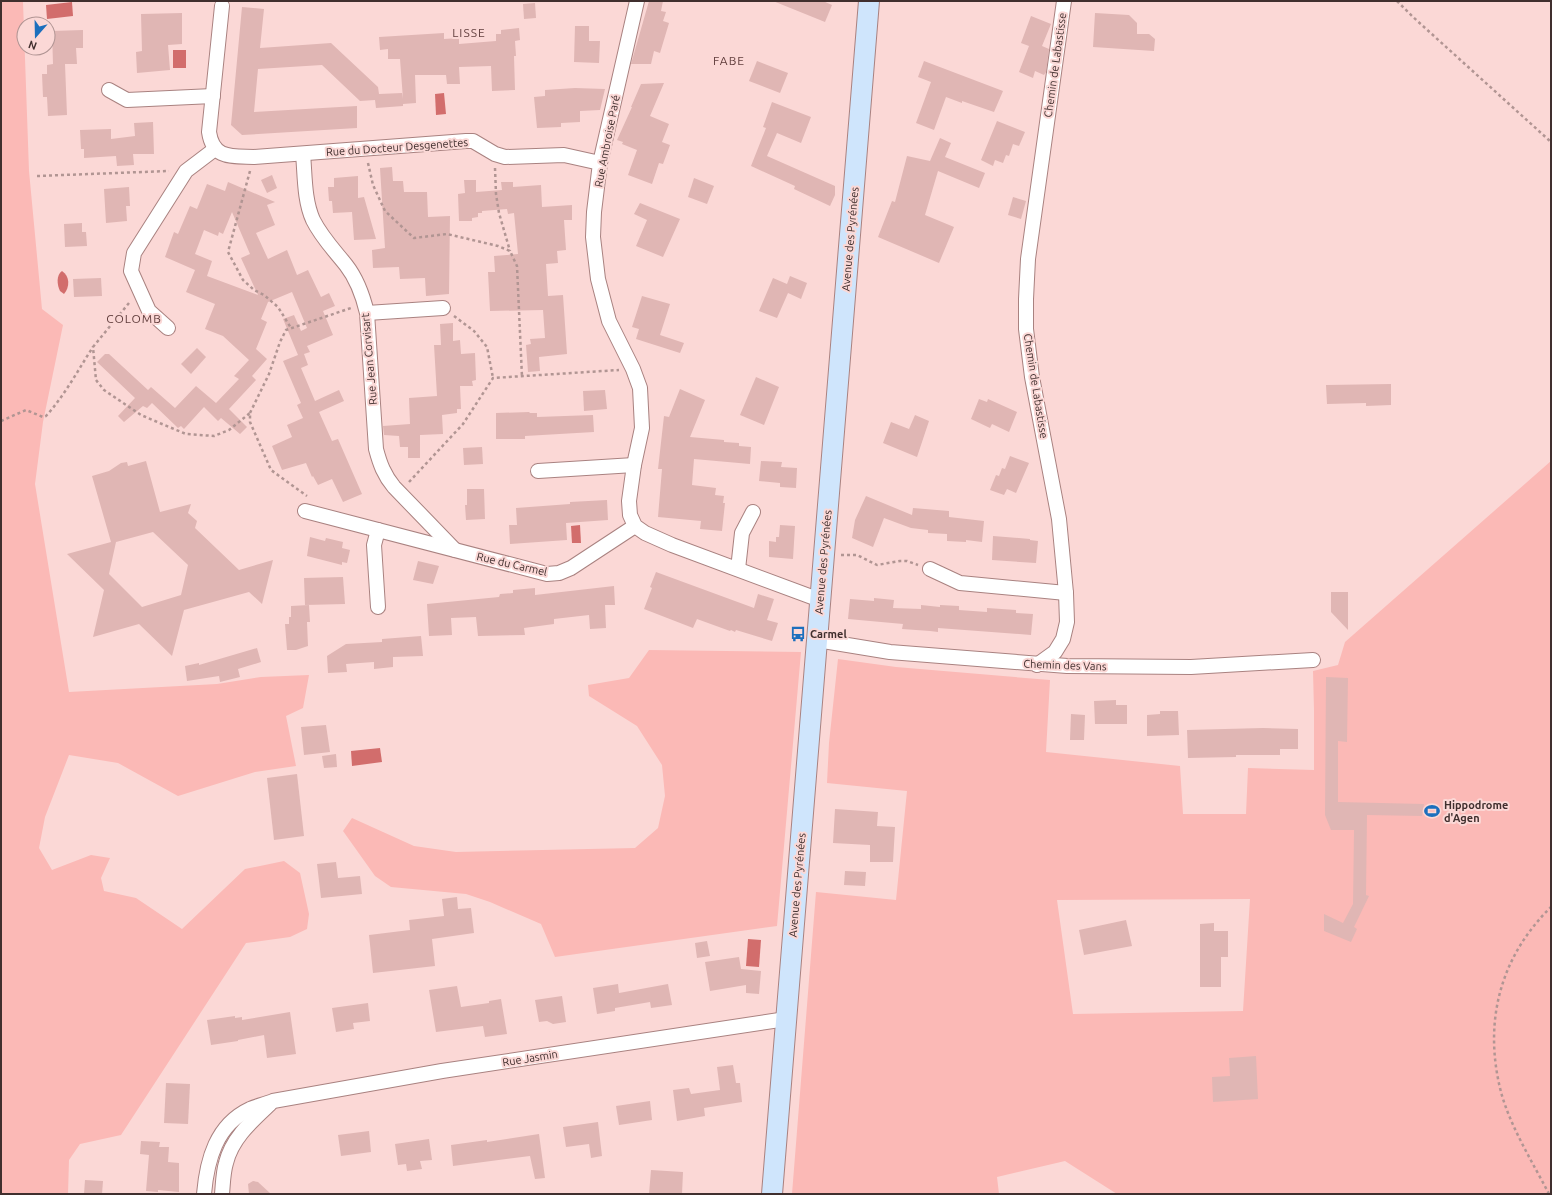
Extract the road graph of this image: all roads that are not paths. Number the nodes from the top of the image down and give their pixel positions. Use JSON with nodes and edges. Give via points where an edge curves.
{"nodes":[{"id":1,"x":637,"y":1,"type":"edge"},
{"id":2,"x":869,"y":1,"type":"edge"},
{"id":3,"x":1064,"y":1,"type":"edge"},
{"id":4,"x":222,"y":6,"type":"dead end"},
{"id":5,"x":110,"y":90,"type":"dead end"},
{"id":6,"x":213,"y":96,"type":"junction"},
{"id":7,"x":215,"y":149,"type":"junction"},
{"id":8,"x":303,"y":154,"type":"junction"},
{"id":9,"x":600,"y":163,"type":"junction"},
{"id":10,"x":443,"y":308,"type":"road end"},
{"id":11,"x":366,"y":309,"type":"junction"},
{"id":12,"x":168,"y":328,"type":"dead end"},
{"id":13,"x":634,"y":465,"type":"junction"},
{"id":14,"x":538,"y":471,"type":"dead end"},
{"id":15,"x":311,"y":512,"type":"road end"},
{"id":16,"x":753,"y":512,"type":"dead end"},
{"id":17,"x":635,"y":526,"type":"junction"},
{"id":18,"x":378,"y":530,"type":"junction"},
{"id":19,"x":455,"y":550,"type":"junction"},
{"id":20,"x":738,"y":569,"type":"junction"},
{"id":21,"x":930,"y":569,"type":"road end"},
{"id":22,"x":1066,"y":593,"type":"junction"},
{"id":23,"x":820,"y":600,"type":"junction"},
{"id":24,"x":378,"y":607,"type":"dead end"},
{"id":25,"x":817,"y":640,"type":"junction"},
{"id":26,"x":1314,"y":660,"type":"dead end"},
{"id":27,"x":1037,"y":665,"type":"junction"},
{"id":28,"x":786,"y":1019,"type":"junction"},
{"id":29,"x":273,"y":1101,"type":"junction"},
{"id":30,"x":204,"y":1194,"type":"edge"},
{"id":31,"x":222,"y":1194,"type":"edge"},
{"id":32,"x":772,"y":1194,"type":"edge"}],
"edges":[{"from":1,"to":9,"type":"street","name":"Rue Ambroise Paré"},
{"from":2,"to":23,"type":"main road","name":"Avenue des Pyrénées"},
{"from":3,"to":22,"type":"street","name":"Chemin de Labastisse","via":[[1028,259],[1026,329],[1032,377],[1059,519]]},
{"from":4,"to":6,"type":"street"},
{"from":5,"to":6,"type":"street","via":[[127,100]]},
{"from":6,"to":7,"type":"street","via":[[209,132]]},
{"from":7,"to":8,"type":"street","name":"Rue du Docteur Desgenettes","via":[[223,155],[254,158]]},
{"from":7,"to":12,"type":"street","via":[[186,171],[135,250],[131,271],[149,311]]},
{"from":8,"to":9,"type":"street","name":"Rue du Docteur Desgenettes","via":[[473,141],[505,157],[564,155]]},
{"from":8,"to":11,"type":"street","name":"Rue Jean Corvisart","via":[[307,199],[313,220],[347,266]]},
{"from":9,"to":13,"type":"street","name":"Rue Ambroise Paré","via":[[594,212],[598,279],[609,320],[640,388],[642,428]]},
{"from":10,"to":11,"type":"street"},
{"from":11,"to":19,"type":"street","name":"Rue Jean Corvisart","via":[[376,448],[380,467],[399,493]]},
{"from":13,"to":14,"type":"street"},
{"from":13,"to":17,"type":"street","name":"Rue Ambroise Paré","via":[[629,501],[630,515]]},
{"from":15,"to":18,"type":"street","name":"Rue du Carmel"},
{"from":16,"to":20,"type":"street","via":[[742,533]]},
{"from":17,"to":19,"type":"street","name":"Rue du Carmel","via":[[571,568],[559,573],[532,571]]},
{"from":17,"to":20,"type":"street","via":[[672,545]]},
{"from":18,"to":19,"type":"street","name":"Rue du Carmel"},
{"from":18,"to":24,"type":"street","via":[[374,545]]},
{"from":20,"to":23,"type":"street"},
{"from":21,"to":22,"type":"street","via":[[960,583]]},
{"from":22,"to":27,"type":"street","name":"Chemin de Labastisse","via":[[1067,622],[1062,639],[1055,652]]},
{"from":23,"to":25,"type":"main road","name":"Avenue des Pyrénées"},
{"from":25,"to":27,"type":"street","name":"Chemin des Vans","via":[[890,652]]},
{"from":25,"to":28,"type":"main road","name":"Avenue des Pyrénées"},
{"from":26,"to":27,"type":"street","name":"Chemin des Vans","via":[[1192,667]]},
{"from":28,"to":29,"type":"street","name":"Rue Jasmin","via":[[436,1072]]},
{"from":28,"to":32,"type":"main road","name":"Avenue des Pyrénées"},
{"from":29,"to":30,"type":"street","name":"Rue Jasmin","via":[[250,1109],[225,1129],[209,1158]]},
{"from":29,"to":31,"type":"street","via":[[246,1127],[232,1149],[226,1163]]}]}
